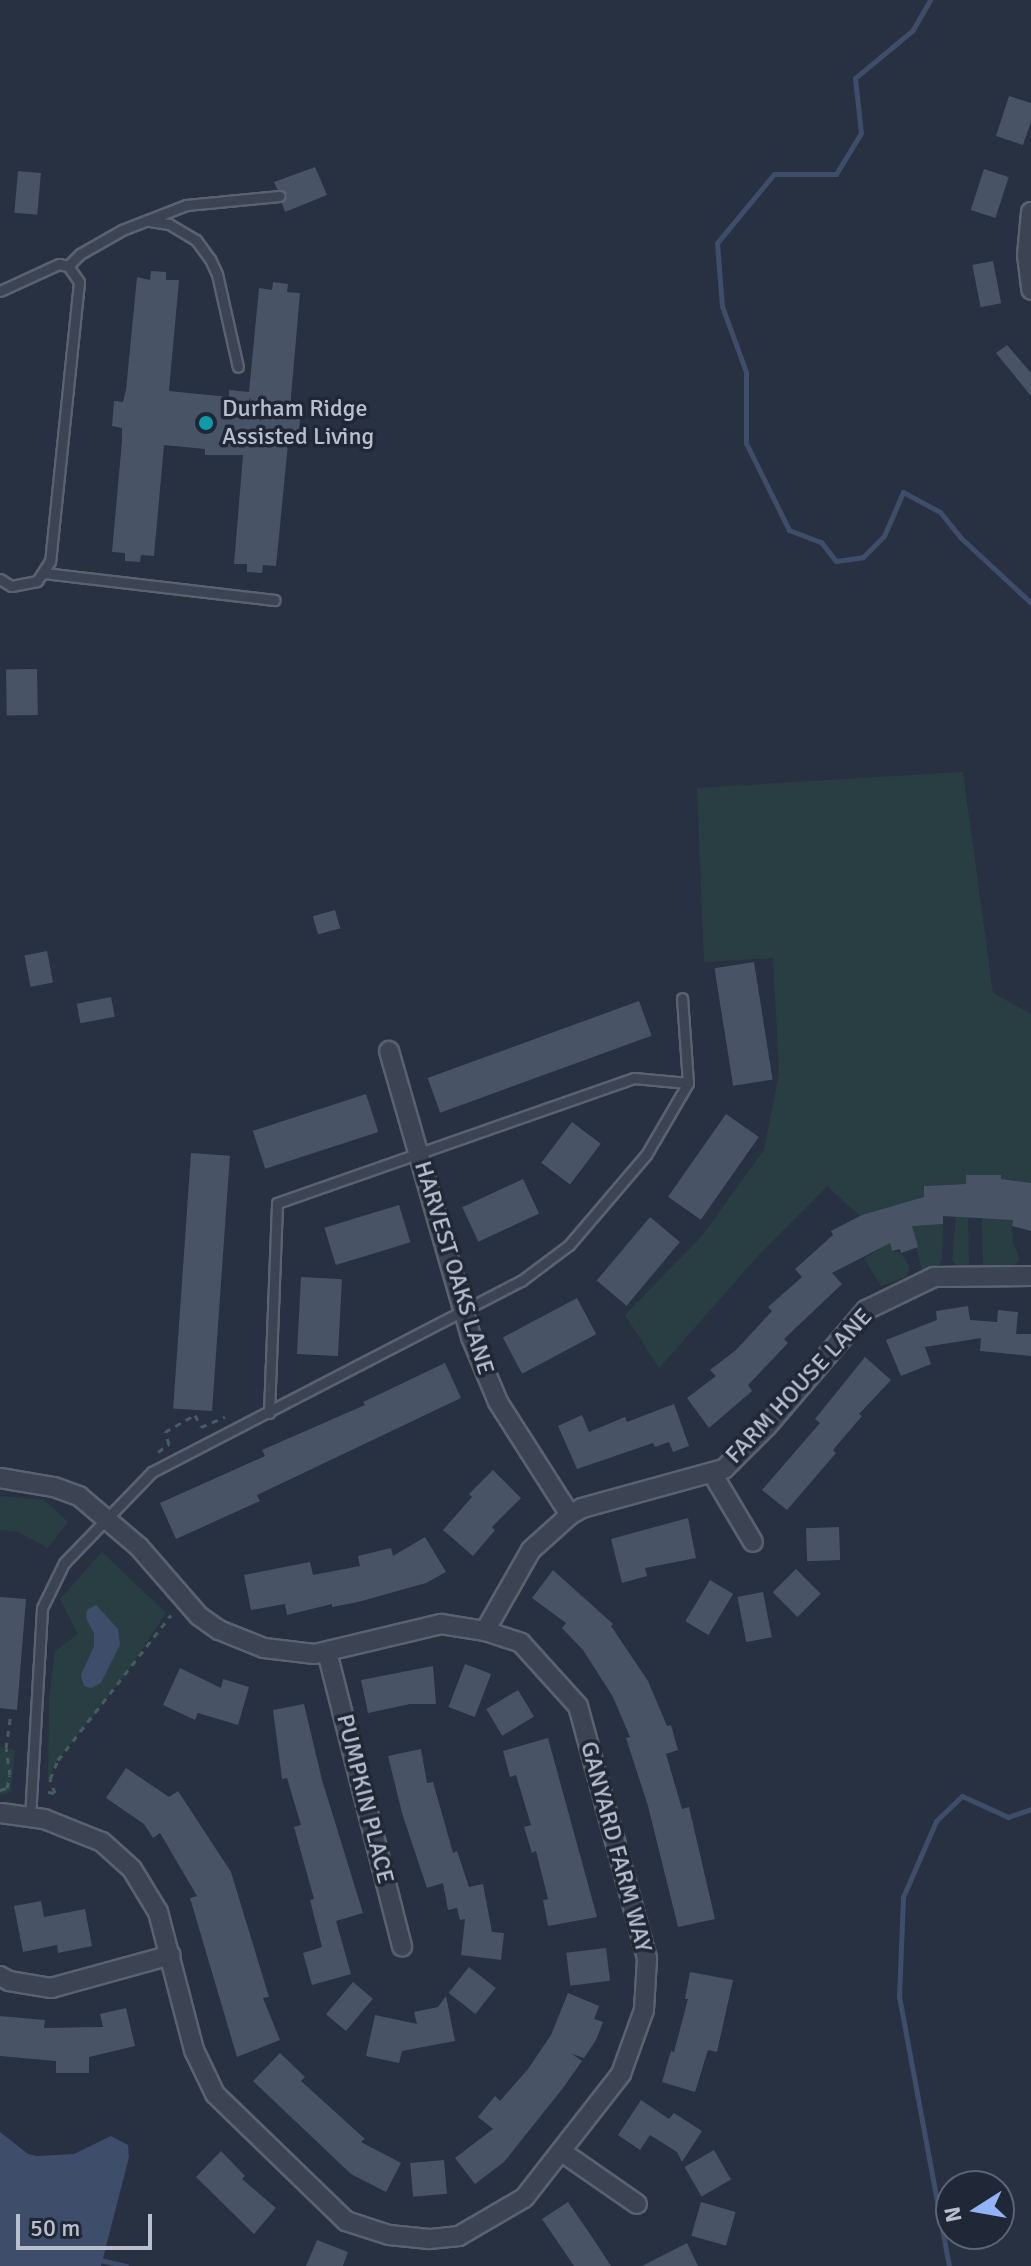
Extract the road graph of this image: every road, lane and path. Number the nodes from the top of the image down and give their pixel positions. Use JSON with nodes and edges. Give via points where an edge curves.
{"nodes":[{"id":1,"x":280,"y":196,"type":"dead end"},
{"id":2,"x":1031,"y":212,"type":"edge"},
{"id":3,"x":147,"y":220,"type":"junction"},
{"id":4,"x":68,"y":266,"type":"junction"},
{"id":5,"x":1031,"y":290,"type":"edge"},
{"id":6,"x":0,"y":291,"type":"edge"},
{"id":7,"x":238,"y":367,"type":"dead end"},
{"id":8,"x":44,"y":573,"type":"junction"},
{"id":9,"x":0,"y":579,"type":"edge"},
{"id":10,"x":274,"y":600,"type":"dead end"},
{"id":11,"x":682,"y":998,"type":"dead end"},
{"id":12,"x":389,"y":1051,"type":"dead end"},
{"id":13,"x":688,"y":1083,"type":"junction"},
{"id":14,"x":418,"y":1155,"type":"junction"},
{"id":15,"x":1031,"y":1276,"type":"edge"},
{"id":16,"x":462,"y":1311,"type":"junction"},
{"id":17,"x":269,"y":1413,"type":"junction"},
{"id":18,"x":227,"y":1416,"type":"dead end"},
{"id":19,"x":157,"y":1452,"type":"dead end"},
{"id":20,"x":712,"y":1473,"type":"junction"},
{"id":21,"x":0,"y":1478,"type":"edge"},
{"id":22,"x":570,"y":1515,"type":"junction"},
{"id":23,"x":106,"y":1517,"type":"junction"},
{"id":24,"x":753,"y":1542,"type":"dead end"},
{"id":25,"x":171,"y":1615,"type":"dead end"},
{"id":26,"x":485,"y":1631,"type":"junction"},
{"id":27,"x":327,"y":1652,"type":"junction"},
{"id":28,"x":11,"y":1712,"type":"dead end"},
{"id":29,"x":0,"y":1790,"type":"edge"},
{"id":30,"x":48,"y":1792,"type":"dead end"},
{"id":31,"x":0,"y":1813,"type":"edge"},
{"id":32,"x":30,"y":1817,"type":"junction"},
{"id":33,"x":402,"y":1947,"type":"dead end"},
{"id":34,"x":171,"y":1955,"type":"junction"},
{"id":35,"x":0,"y":1976,"type":"edge"},
{"id":36,"x":562,"y":2152,"type":"junction"},
{"id":37,"x":637,"y":2204,"type":"dead end"}],
"edges":[{"from":1,"to":3,"type":"lane","via":[[186,205]]},
{"from":2,"to":5,"type":"street"},
{"from":3,"to":4,"type":"lane","via":[[80,254]]},
{"from":3,"to":7,"type":"lane","via":[[169,224],[196,240],[210,259]]},
{"from":4,"to":6,"type":"lane","via":[[52,266]]},
{"from":4,"to":8,"type":"lane","via":[[79,282],[50,561]]},
{"from":8,"to":9,"type":"lane","via":[[37,581],[11,586]]},
{"from":8,"to":10,"type":"lane"},
{"from":11,"to":13,"type":"lane"},
{"from":12,"to":14,"type":"street","name":"HARVEST OAKS LANE"},
{"from":13,"to":14,"type":"lane","via":[[634,1078]]},
{"from":13,"to":16,"type":"lane","via":[[646,1155],[569,1245],[521,1281]]},
{"from":14,"to":16,"type":"street","name":"HARVEST OAKS LANE"},
{"from":14,"to":17,"type":"lane","via":[[277,1203]]},
{"from":15,"to":20,"type":"street","name":"FARM HOUSE LANE","via":[[934,1277],[866,1310],[767,1426],[724,1469]]},
{"from":16,"to":17,"type":"lane"},
{"from":16,"to":22,"type":"street","name":"HARVEST OAKS LANE","via":[[498,1402]]},
{"from":17,"to":23,"type":"lane","via":[[152,1472]]},
{"from":18,"to":19,"type":"path","via":[[201,1427],[195,1415],[165,1432],[169,1444]]},
{"from":20,"to":22,"type":"street","name":"FARM HOUSE LANE"},
{"from":20,"to":24,"type":"street"},
{"from":21,"to":23,"type":"street","name":"GANYARD FARM WAY","via":[[79,1496]]},
{"from":22,"to":26,"type":"street","name":"FARM HOUSE LANE","via":[[531,1550]]},
{"from":23,"to":27,"type":"street","name":"GANYARD FARM WAY","via":[[199,1616],[219,1630],[264,1648]]},
{"from":23,"to":32,"type":"lane","via":[[64,1563],[42,1608]]},
{"from":25,"to":30,"type":"path","via":[[58,1760],[50,1779],[55,1793]]},
{"from":26,"to":27,"type":"street","name":"GANYARD FARM WAY","via":[[441,1624]]},
{"from":26,"to":36,"type":"street","name":"GANYARD FARM WAY","via":[[521,1643],[578,1706],[647,1959],[644,2010],[621,2074]]},
{"from":27,"to":33,"type":"street","name":"PUMPKIN PLACE"},
{"from":28,"to":29,"type":"path","via":[[6,1748],[11,1786]]},
{"from":31,"to":32,"type":"street","name":"GANYARD FARM WAY"},
{"from":32,"to":34,"type":"street","name":"GANYARD FARM WAY","via":[[102,1842],[132,1869],[158,1912]]},
{"from":34,"to":35,"type":"street","via":[[51,1988]]},
{"from":34,"to":36,"type":"street","name":"GANYARD FARM WAY","via":[[194,2050],[215,2094],[346,2221],[389,2235],[459,2236],[524,2198]]},
{"from":36,"to":37,"type":"street"}]}
